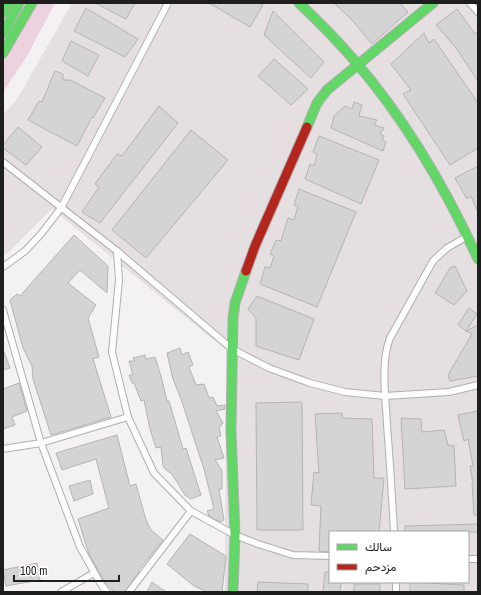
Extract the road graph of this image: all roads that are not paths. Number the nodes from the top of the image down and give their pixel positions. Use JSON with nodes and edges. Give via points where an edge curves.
{"nodes":[{"id":1,"x":8,"y":3,"type":"edge"},
{"id":2,"x":19,"y":3,"type":"edge"},
{"id":3,"x":32,"y":3,"type":"edge"},
{"id":4,"x":168,"y":3,"type":"edge"},
{"id":5,"x":299,"y":3,"type":"edge"},
{"id":6,"x":433,"y":3,"type":"edge"},
{"id":7,"x":470,"y":3,"type":"edge"},
{"id":8,"x":478,"y":12,"type":"edge"},
{"id":9,"x":3,"y":13,"type":"edge"},
{"id":10,"x":3,"y":34,"type":"edge"},
{"id":11,"x":3,"y":53,"type":"edge"},
{"id":12,"x":358,"y":64,"type":"junction"},
{"id":13,"x":3,"y":162,"type":"edge"},
{"id":14,"x":61,"y":208,"type":"junction"},
{"id":15,"x":468,"y":236,"type":"junction"},
{"id":16,"x":117,"y":251,"type":"junction"},
{"id":17,"x":478,"y":259,"type":"edge"},
{"id":18,"x":3,"y":267,"type":"edge"},
{"id":19,"x":3,"y":310,"type":"edge"},
{"id":20,"x":232,"y":349,"type":"junction"},
{"id":21,"x":478,"y":385,"type":"edge"},
{"id":22,"x":385,"y":396,"type":"junction"},
{"id":23,"x":128,"y":417,"type":"junction"},
{"id":24,"x":41,"y":443,"type":"junction"},
{"id":25,"x":3,"y":449,"type":"edge"},
{"id":26,"x":191,"y":511,"type":"junction"},
{"id":27,"x":394,"y":531,"type":"edge"},
{"id":28,"x":235,"y":535,"type":"junction"},
{"id":29,"x":329,"y":556,"type":"edge"},
{"id":30,"x":94,"y":573,"type":"junction"},
{"id":31,"x":61,"y":592,"type":"edge"},
{"id":32,"x":107,"y":592,"type":"edge"},
{"id":33,"x":129,"y":592,"type":"edge"},
{"id":34,"x":233,"y":592,"type":"edge"}],
"edges":[{"from":1,"to":9,"type":"main road"},
{"from":2,"to":10,"type":"main road"},
{"from":3,"to":11,"type":"main road"},
{"from":4,"to":14,"type":"street"},
{"from":5,"to":12,"type":"main road"},
{"from":6,"to":12,"type":"main road"},
{"from":7,"to":8,"type":"street"},
{"from":12,"to":15,"type":"main road","via":[[417,144]]},
{"from":12,"to":20,"type":"main road","via":[[327,90],[312,114],[255,246],[241,285],[235,303]]},
{"from":13,"to":14,"type":"street"},
{"from":14,"to":16,"type":"street"},
{"from":14,"to":18,"type":"street","via":[[41,234]]},
{"from":15,"to":17,"type":"main road"},
{"from":15,"to":22,"type":"street","via":[[447,248],[433,261],[390,338],[384,358]]},
{"from":16,"to":20,"type":"street"},
{"from":16,"to":23,"type":"street","via":[[119,280],[112,352]]},
{"from":19,"to":24,"type":"street"},
{"from":20,"to":22,"type":"street","via":[[288,376],[310,383],[344,392]]},
{"from":20,"to":28,"type":"main road","via":[[231,430]]},
{"from":21,"to":22,"type":"street","via":[[448,392]]},
{"from":22,"to":27,"type":"street"},
{"from":23,"to":24,"type":"street"},
{"from":23,"to":26,"type":"street","via":[[154,473]]},
{"from":24,"to":25,"type":"street"},
{"from":24,"to":30,"type":"street","via":[[80,547]]},
{"from":26,"to":28,"type":"street"},
{"from":26,"to":33,"type":"street"},
{"from":28,"to":29,"type":"street","via":[[293,554]]},
{"from":28,"to":34,"type":"main road"},
{"from":30,"to":31,"type":"street"},
{"from":30,"to":32,"type":"street"}]}
